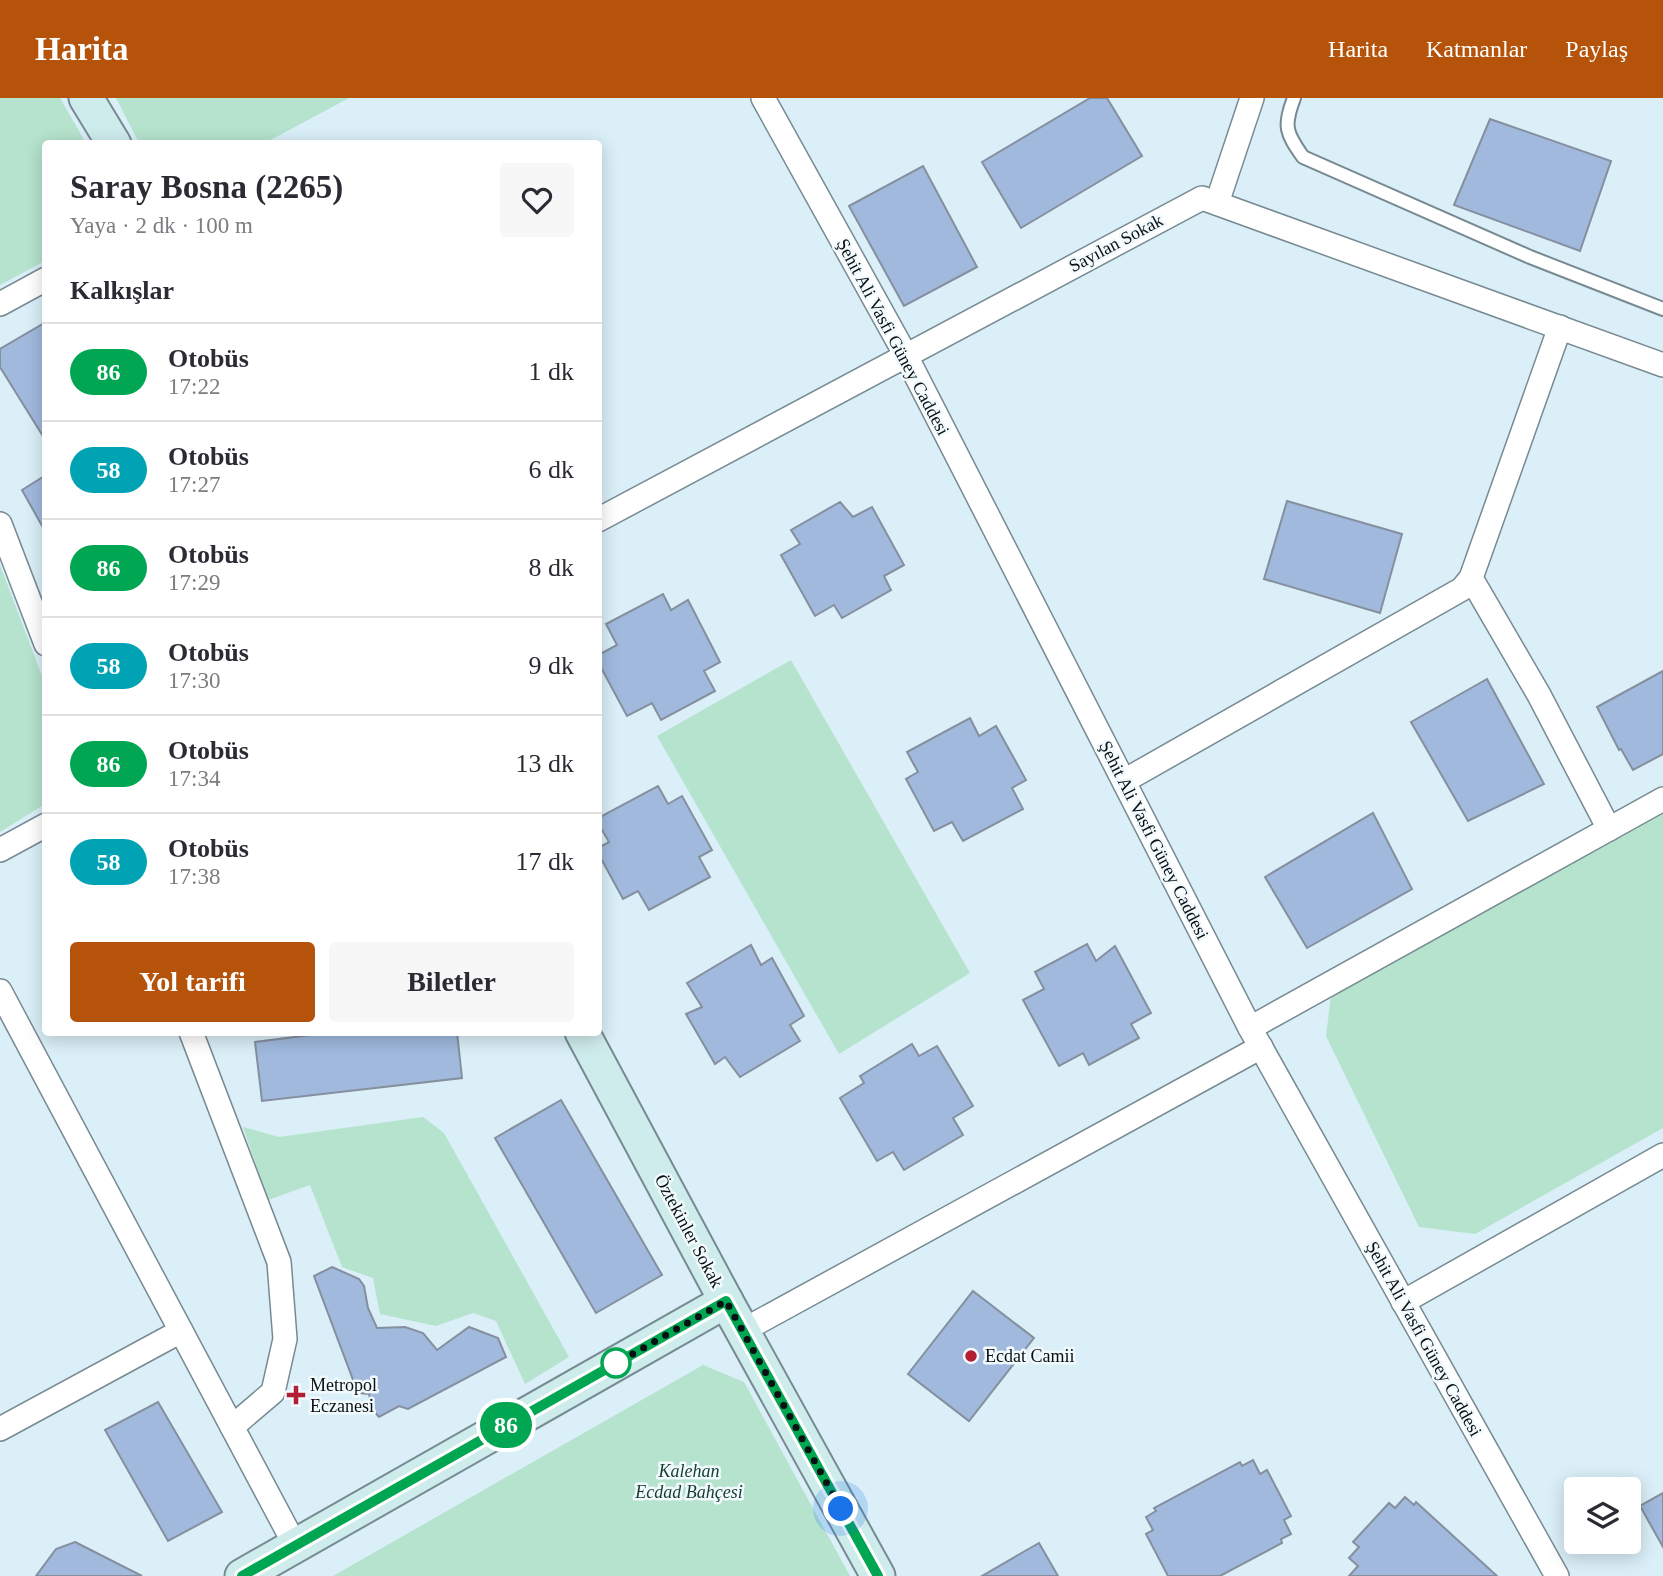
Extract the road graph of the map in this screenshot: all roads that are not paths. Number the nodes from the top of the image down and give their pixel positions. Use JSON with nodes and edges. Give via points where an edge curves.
{"nodes":[{"id":1,"x":86,"y":98,"type":"edge"},
{"id":2,"x":763,"y":98,"type":"edge"},
{"id":3,"x":1252,"y":98,"type":"edge"},
{"id":4,"x":1294,"y":98,"type":"edge"},
{"id":5,"x":112,"y":140,"type":"edge"},
{"id":6,"x":1217,"y":203,"type":"junction"},
{"id":7,"x":42,"y":280,"type":"edge"},
{"id":8,"x":0,"y":304,"type":"edge"},
{"id":9,"x":1663,"y":309,"type":"edge"},
{"id":10,"x":1560,"y":327,"type":"junction"},
{"id":11,"x":905,"y":354,"type":"junction"},
{"id":12,"x":1663,"y":365,"type":"edge"},
{"id":13,"x":602,"y":518,"type":"edge"},
{"id":14,"x":0,"y":524,"type":"edge"},
{"id":15,"x":1471,"y":578,"type":"junction"},
{"id":16,"x":42,"y":634,"type":"edge"},
{"id":17,"x":1124,"y":781,"type":"junction"},
{"id":18,"x":1663,"y":799,"type":"edge"},
{"id":19,"x":42,"y":827,"type":"edge"},
{"id":20,"x":1609,"y":829,"type":"junction"},
{"id":21,"x":0,"y":850,"type":"edge"},
{"id":22,"x":0,"y":991,"type":"edge"},
{"id":23,"x":193,"y":1036,"type":"edge"},
{"id":24,"x":584,"y":1036,"type":"edge"},
{"id":25,"x":1255,"y":1037,"type":"junction"},
{"id":26,"x":1663,"y":1155,"type":"edge"},
{"id":27,"x":726,"y":1301,"type":"junction"},
{"id":28,"x":1403,"y":1302,"type":"junction"},
{"id":29,"x":181,"y":1331,"type":"junction"},
{"id":30,"x":742,"y":1331,"type":"junction"},
{"id":31,"x":232,"y":1427,"type":"junction"},
{"id":32,"x":0,"y":1429,"type":"edge"},
{"id":33,"x":295,"y":1545,"type":"junction"},
{"id":34,"x":242,"y":1576,"type":"edge"},
{"id":35,"x":878,"y":1576,"type":"edge"},
{"id":36,"x":1557,"y":1576,"type":"edge"}],
"edges":[{"from":1,"to":5,"type":"street"},
{"from":2,"to":11,"type":"street","name":"Şehit Ali Vasfi Güney Caddesi"},
{"from":3,"to":6,"type":"street"},
{"from":4,"to":9,"type":"lane","via":[[1287,115],[1288,137],[1303,157],[1530,257]]},
{"from":6,"to":10,"type":"street","name":"Sayılan Sokak"},
{"from":6,"to":11,"type":"street","name":"Sayılan Sokak","via":[[1202,198]]},
{"from":7,"to":8,"type":"street"},
{"from":10,"to":12,"type":"street","name":"Sayılan Sokak"},
{"from":10,"to":15,"type":"street"},
{"from":11,"to":13,"type":"street","name":"Sayılan Sokak"},
{"from":11,"to":17,"type":"street","name":"Şehit Ali Vasfi Güney Caddesi"},
{"from":14,"to":16,"type":"street"},
{"from":15,"to":17,"type":"street","via":[[1462,589]]},
{"from":15,"to":20,"type":"street"},
{"from":17,"to":25,"type":"street","name":"Şehit Ali Vasfi Güney Caddesi"},
{"from":18,"to":20,"type":"street"},
{"from":19,"to":21,"type":"street"},
{"from":20,"to":25,"type":"street"},
{"from":22,"to":29,"type":"street"},
{"from":23,"to":31,"type":"street","via":[[279,1262],[285,1339],[273,1392]]},
{"from":24,"to":27,"type":"street","name":"Öztekinler Sokak"},
{"from":25,"to":28,"type":"street","name":"Şehit Ali Vasfi Güney Caddesi"},
{"from":25,"to":30,"type":"street"},
{"from":26,"to":28,"type":"street"},
{"from":27,"to":30,"type":"street","name":"Öztekinler Sokak"},
{"from":27,"to":33,"type":"street"},
{"from":28,"to":36,"type":"street","name":"Şehit Ali Vasfi Güney Caddesi"},
{"from":29,"to":31,"type":"street"},
{"from":29,"to":32,"type":"street"},
{"from":30,"to":35,"type":"street","name":"Öztekinler Sokak"},
{"from":31,"to":33,"type":"street"},
{"from":33,"to":34,"type":"street"}]}
